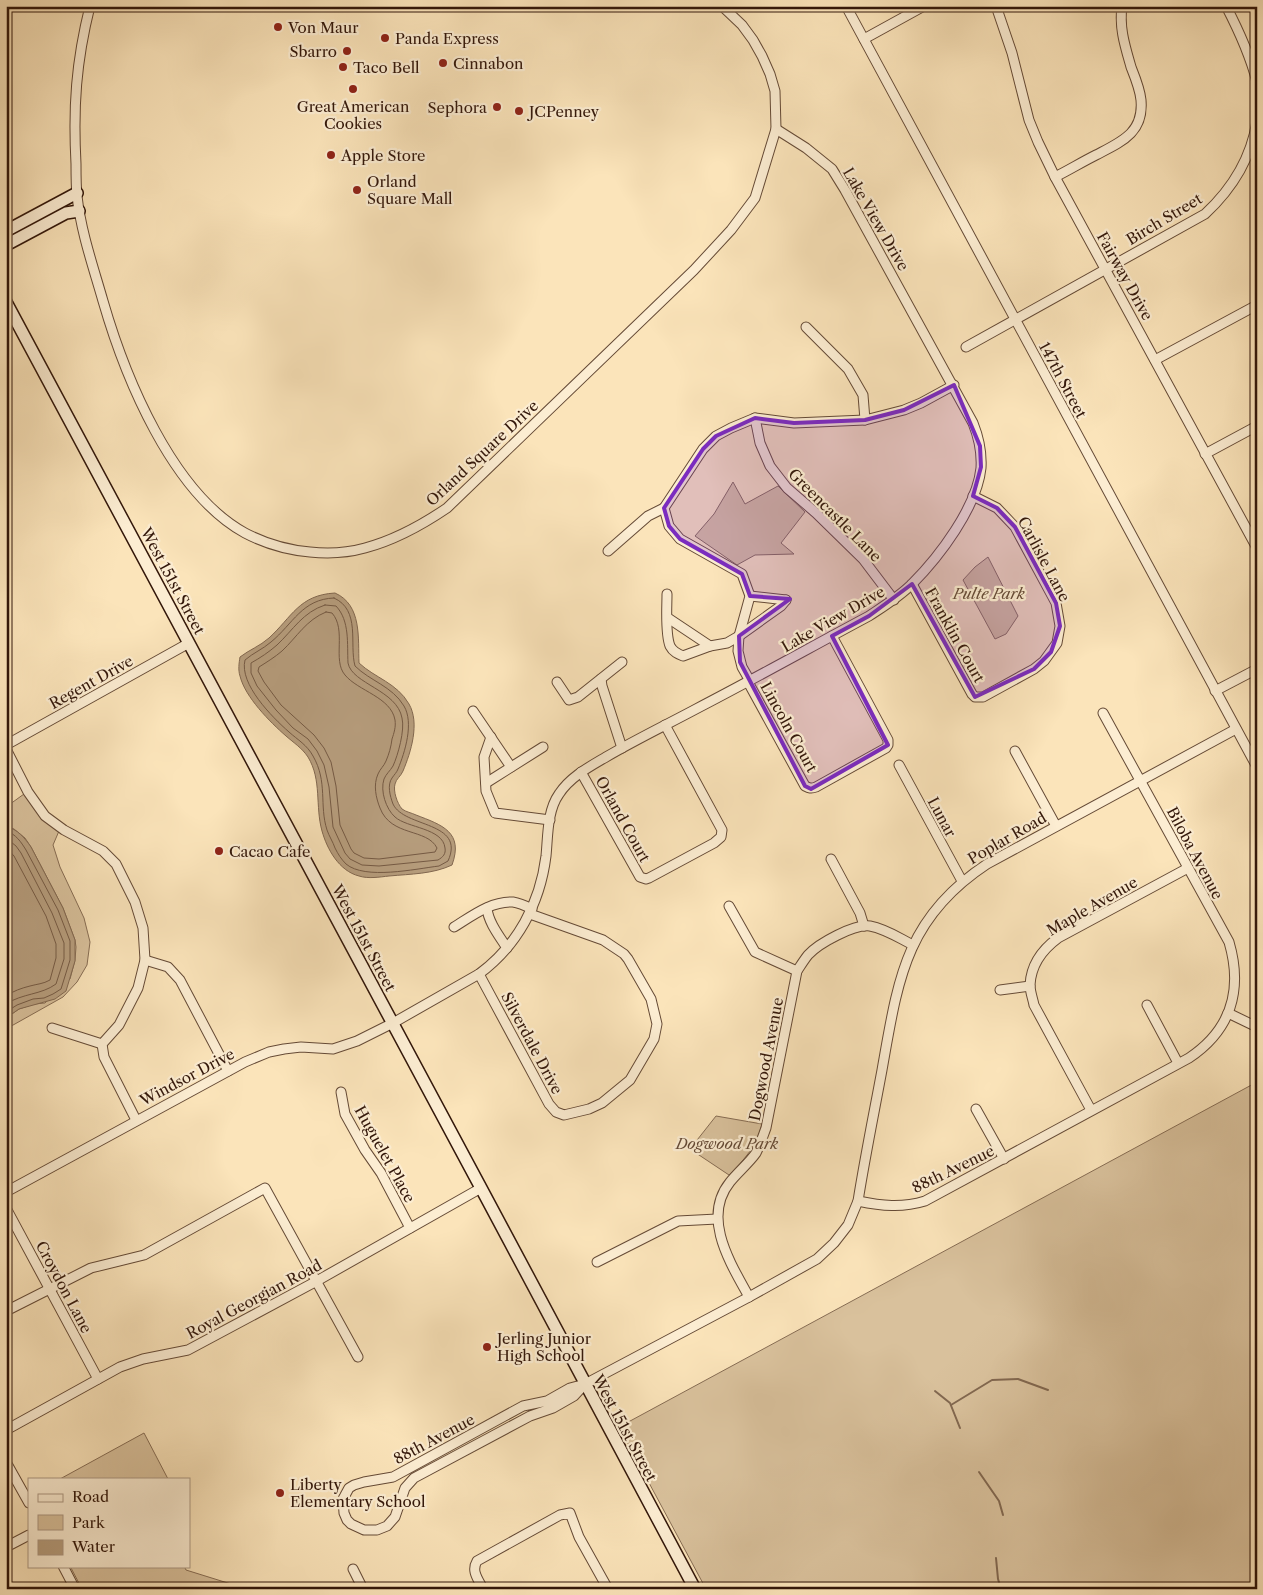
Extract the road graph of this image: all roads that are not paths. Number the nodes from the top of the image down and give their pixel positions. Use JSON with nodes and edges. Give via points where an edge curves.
{"nodes":[{"id":1,"x":90,"y":6,"type":"edge"},
{"id":2,"x":722,"y":6,"type":"edge"},
{"id":3,"x":846,"y":6,"type":"edge"},
{"id":4,"x":924,"y":6,"type":"edge"},
{"id":5,"x":996,"y":6,"type":"edge"},
{"id":6,"x":1122,"y":6,"type":"edge"},
{"id":7,"x":1226,"y":6,"type":"edge"},
{"id":8,"x":864,"y":39,"type":"junction"},
{"id":9,"x":1257,"y":82,"type":"edge"},
{"id":10,"x":1257,"y":121,"type":"edge"},
{"id":11,"x":776,"y":129,"type":"junction"},
{"id":12,"x":1055,"y":177,"type":"junction"},
{"id":13,"x":77,"y":194,"type":"junction"},
{"id":14,"x":79,"y":211,"type":"junction"},
{"id":15,"x":6,"y":231,"type":"edge"},
{"id":16,"x":7,"y":245,"type":"edge"},
{"id":17,"x":1106,"y":270,"type":"junction"},
{"id":18,"x":6,"y":302,"type":"edge"},
{"id":19,"x":1257,"y":305,"type":"edge"},
{"id":20,"x":1014,"y":319,"type":"junction"},
{"id":21,"x":806,"y":326,"type":"dead end"},
{"id":22,"x":966,"y":347,"type":"dead end"},
{"id":23,"x":1155,"y":360,"type":"junction"},
{"id":24,"x":954,"y":385,"type":"junction"},
{"id":25,"x":755,"y":418,"type":"junction"},
{"id":26,"x":865,"y":420,"type":"junction"},
{"id":27,"x":1257,"y":426,"type":"edge"},
{"id":28,"x":1205,"y":454,"type":"junction"},
{"id":29,"x":973,"y":496,"type":"junction"},
{"id":30,"x":664,"y":508,"type":"junction"},
{"id":31,"x":1257,"y":548,"type":"edge"},
{"id":32,"x":608,"y":551,"type":"dead end"},
{"id":33,"x":912,"y":584,"type":"junction"},
{"id":34,"x":667,"y":594,"type":"dead end"},
{"id":35,"x":750,"y":596,"type":"junction"},
{"id":36,"x":894,"y":600,"type":"junction"},
{"id":37,"x":668,"y":618,"type":"junction"},
{"id":38,"x":739,"y":636,"type":"junction"},
{"id":39,"x":832,"y":636,"type":"junction"},
{"id":40,"x":189,"y":643,"type":"junction"},
{"id":41,"x":710,"y":646,"type":"junction"},
{"id":42,"x":622,"y":662,"type":"dead end"},
{"id":43,"x":1257,"y":669,"type":"edge"},
{"id":44,"x":602,"y":679,"type":"junction"},
{"id":45,"x":749,"y":681,"type":"junction"},
{"id":46,"x":557,"y":682,"type":"dead end"},
{"id":47,"x":1215,"y":691,"type":"junction"},
{"id":48,"x":975,"y":697,"type":"joint"},
{"id":49,"x":473,"y":711,"type":"dead end"},
{"id":50,"x":1103,"y":713,"type":"dead end"},
{"id":51,"x":665,"y":725,"type":"junction"},
{"id":52,"x":1236,"y":729,"type":"junction"},
{"id":53,"x":491,"y":737,"type":"junction"},
{"id":54,"x":6,"y":745,"type":"edge"},
{"id":55,"x":543,"y":747,"type":"dead end"},
{"id":56,"x":622,"y":748,"type":"junction"},
{"id":57,"x":6,"y":749,"type":"edge"},
{"id":58,"x":1015,"y":751,"type":"dead end"},
{"id":59,"x":899,"y":765,"type":"dead end"},
{"id":60,"x":512,"y":767,"type":"junction"},
{"id":61,"x":1257,"y":767,"type":"edge"},
{"id":62,"x":581,"y":772,"type":"junction"},
{"id":63,"x":1141,"y":781,"type":"junction"},
{"id":64,"x":486,"y":783,"type":"junction"},
{"id":65,"x":550,"y":820,"type":"junction"},
{"id":66,"x":1056,"y":826,"type":"junction"},
{"id":67,"x":831,"y":859,"type":"dead end"},
{"id":68,"x":1188,"y":868,"type":"junction"},
{"id":69,"x":962,"y":881,"type":"junction"},
{"id":70,"x":729,"y":906,"type":"dead end"},
{"id":71,"x":487,"y":908,"type":"junction"},
{"id":72,"x":531,"y":911,"type":"junction"},
{"id":73,"x":864,"y":926,"type":"junction"},
{"id":74,"x":454,"y":927,"type":"dead end"},
{"id":75,"x":913,"y":945,"type":"junction"},
{"id":76,"x":507,"y":948,"type":"junction"},
{"id":77,"x":145,"y":960,"type":"junction"},
{"id":78,"x":797,"y":971,"type":"junction"},
{"id":79,"x":479,"y":974,"type":"junction"},
{"id":80,"x":1030,"y":986,"type":"junction"},
{"id":81,"x":1000,"y":990,"type":"dead end"},
{"id":82,"x":1147,"y":1005,"type":"dead end"},
{"id":83,"x":1228,"y":1013,"type":"junction"},
{"id":84,"x":393,"y":1024,"type":"junction"},
{"id":85,"x":1257,"y":1027,"type":"edge"},
{"id":86,"x":52,"y":1028,"type":"dead end"},
{"id":87,"x":102,"y":1044,"type":"junction"},
{"id":88,"x":1178,"y":1063,"type":"junction"},
{"id":89,"x":228,"y":1071,"type":"junction"},
{"id":90,"x":341,"y":1092,"type":"dead end"},
{"id":91,"x":976,"y":1109,"type":"dead end"},
{"id":92,"x":1091,"y":1110,"type":"junction"},
{"id":93,"x":136,"y":1120,"type":"junction"},
{"id":94,"x":1004,"y":1159,"type":"junction"},
{"id":95,"x":482,"y":1188,"type":"junction"},
{"id":96,"x":6,"y":1192,"type":"edge"},
{"id":97,"x":858,"y":1201,"type":"junction"},
{"id":98,"x":6,"y":1208,"type":"edge"},
{"id":99,"x":717,"y":1219,"type":"junction"},
{"id":100,"x":410,"y":1228,"type":"junction"},
{"id":101,"x":597,"y":1262,"type":"dead end"},
{"id":102,"x":316,"y":1282,"type":"junction"},
{"id":103,"x":50,"y":1288,"type":"junction"},
{"id":104,"x":749,"y":1297,"type":"junction"},
{"id":105,"x":6,"y":1311,"type":"edge"},
{"id":106,"x":358,"y":1357,"type":"dead end"},
{"id":107,"x":98,"y":1379,"type":"junction"},
{"id":108,"x":585,"y":1384,"type":"junction"},
{"id":109,"x":6,"y":1430,"type":"edge"},
{"id":110,"x":6,"y":1462,"type":"edge"},
{"id":111,"x":28,"y":1501,"type":"edge"},
{"id":112,"x":28,"y":1536,"type":"edge"},
{"id":113,"x":6,"y":1547,"type":"edge"},
{"id":114,"x":64,"y":1568,"type":"edge"},
{"id":115,"x":353,"y":1569,"type":"dead end"},
{"id":116,"x":75,"y":1589,"type":"edge"},
{"id":117,"x":363,"y":1589,"type":"edge"},
{"id":118,"x":483,"y":1589,"type":"edge"},
{"id":119,"x":608,"y":1589,"type":"edge"},
{"id":120,"x":695,"y":1589,"type":"edge"}],
"edges":[{"from":1,"to":13,"type":"street","name":"Orland Square Drive","via":[[75,94]]},
{"from":2,"to":11,"type":"street","name":"Orland Square Drive","via":[[753,40],[770,74],[775,90]]},
{"from":3,"to":8,"type":"street","name":"147th Street"},
{"from":4,"to":8,"type":"street"},
{"from":5,"to":12,"type":"street","name":"Fairway Drive","via":[[1029,120]]},
{"from":6,"to":12,"type":"street","via":[[1122,38],[1141,99],[1137,126],[1126,139]]},
{"from":7,"to":9,"type":"street","via":[[1240,33]]},
{"from":8,"to":20,"type":"street","name":"147th Street"},
{"from":10,"to":17,"type":"street","name":"Birch Street","via":[[1246,161],[1233,184],[1215,204],[1195,220]]},
{"from":11,"to":14,"type":"street","name":"Orland Square Drive","via":[[756,198],[694,270],[447,508],[380,544],[352,551],[287,550],[260,541],[229,523],[189,483],[152,425],[133,386],[112,331]]},
{"from":11,"to":24,"type":"street","name":"Lake View Drive","via":[[832,169]]},
{"from":12,"to":17,"type":"street","name":"Fairway Drive"},
{"from":13,"to":14,"type":"street","name":"Orland Square Drive"},
{"from":13,"to":15,"type":"street"},
{"from":14,"to":16,"type":"street","via":[[66,213]]},
{"from":17,"to":20,"type":"street","name":"Birch Street"},
{"from":17,"to":23,"type":"street","name":"Fairway Drive"},
{"from":18,"to":40,"type":"street","name":"West 151st Street"},
{"from":19,"to":23,"type":"street"},
{"from":20,"to":22,"type":"street","name":"Birch Street"},
{"from":20,"to":47,"type":"street","name":"147th Street"},
{"from":21,"to":26,"type":"street","via":[[848,369],[863,395]]},
{"from":23,"to":28,"type":"street","name":"Fairway Drive"},
{"from":24,"to":26,"type":"street","via":[[904,410]]},
{"from":24,"to":29,"type":"street","name":"Lake View Drive","via":[[973,423],[980,446],[981,467]]},
{"from":25,"to":26,"type":"street","via":[[794,423]]},
{"from":25,"to":30,"type":"street","via":[[716,436],[703,448]]},
{"from":25,"to":36,"type":"street","name":"Greencastle Lane","via":[[760,443],[770,466],[787,488],[863,558]]},
{"from":27,"to":28,"type":"street"},
{"from":28,"to":31,"type":"street","name":"Fairway Drive"},
{"from":29,"to":33,"type":"street","name":"Lake View Drive","via":[[949,540]]},
{"from":29,"to":48,"type":"street","name":"Carlisle Lane","via":[[997,508],[1015,527],[1056,603],[1060,626],[1057,643],[1044,661],[983,696]]},
{"from":30,"to":32,"type":"street","via":[[648,516]]},
{"from":30,"to":35,"type":"street","via":[[669,526],[680,539],[742,574]]},
{"from":33,"to":36,"type":"street","name":"Lake View Drive"},
{"from":33,"to":48,"type":"street","name":"Franklin Court"},
{"from":34,"to":37,"type":"street"},
{"from":35,"to":38,"type":"street","name":"Lincoln Court"},
{"from":35,"to":38,"type":"street","via":[[786,600]]},
{"from":36,"to":39,"type":"street","name":"Lake View Drive"},
{"from":37,"to":41,"type":"street"},
{"from":37,"to":41,"type":"street","via":[[668,637],[676,653],[683,656]]},
{"from":38,"to":41,"type":"street","via":[[727,643]]},
{"from":38,"to":45,"type":"street","name":"Lincoln Court","via":[[740,662]]},
{"from":39,"to":45,"type":"street","name":"Lake View Drive"},
{"from":39,"to":45,"type":"street","name":"Lincoln Court","via":[[888,740],[886,748],[866,760],[816,787],[805,786]]},
{"from":40,"to":54,"type":"street","name":"Regent Drive"},
{"from":40,"to":84,"type":"street","name":"West 151st Street"},
{"from":42,"to":44,"type":"street"},
{"from":43,"to":47,"type":"street"},
{"from":44,"to":46,"type":"street","via":[[569,700]]},
{"from":44,"to":56,"type":"street"},
{"from":45,"to":51,"type":"street","name":"Lake View Drive"},
{"from":47,"to":52,"type":"street","name":"147th Street"},
{"from":49,"to":53,"type":"street"},
{"from":50,"to":63,"type":"street","name":"Biloba Avenue"},
{"from":51,"to":56,"type":"street","name":"Lake View Drive"},
{"from":51,"to":62,"type":"street","name":"Orland Court","via":[[722,830],[722,837],[714,843],[649,878],[642,878]]},
{"from":52,"to":61,"type":"street","name":"147th Street"},
{"from":52,"to":63,"type":"street","name":"Poplar Road"},
{"from":53,"to":60,"type":"street"},
{"from":53,"to":64,"type":"street","via":[[484,757]]},
{"from":55,"to":60,"type":"street"},
{"from":56,"to":62,"type":"street","name":"Lake View Drive"},
{"from":57,"to":77,"type":"street","via":[[28,792],[45,816],[103,851],[116,864],[135,902],[143,928]]},
{"from":58,"to":66,"type":"street"},
{"from":59,"to":69,"type":"street","name":"Lunar"},
{"from":60,"to":64,"type":"street"},
{"from":62,"to":65,"type":"street","name":"Lake View Drive","via":[[558,794]]},
{"from":63,"to":66,"type":"street","name":"Poplar Road"},
{"from":63,"to":68,"type":"street","name":"Biloba Avenue"},
{"from":64,"to":65,"type":"street","via":[[486,791],[496,812]]},
{"from":65,"to":72,"type":"street","name":"Lake View Drive","via":[[542,876]]},
{"from":66,"to":69,"type":"street","name":"Poplar Road"},
{"from":67,"to":73,"type":"street"},
{"from":68,"to":80,"type":"street","name":"Maple Avenue","via":[[1058,938],[1038,959]]},
{"from":68,"to":83,"type":"street","name":"Biloba Avenue","via":[[1224,932],[1231,952],[1235,977]]},
{"from":69,"to":75,"type":"street","name":"Poplar Road","via":[[935,908]]},
{"from":70,"to":78,"type":"street","via":[[755,952]]},
{"from":71,"to":72,"type":"street","name":"Silverdale Drive","via":[[515,902]]},
{"from":71,"to":74,"type":"street","name":"Silverdale Drive"},
{"from":71,"to":76,"type":"street"},
{"from":72,"to":76,"type":"street","name":"Lake View Drive"},
{"from":72,"to":79,"type":"street","name":"Silverdale Drive","via":[[608,943],[628,958],[651,999],[657,1024],[654,1039],[630,1080],[596,1107],[570,1115],[556,1112],[544,1096]]},
{"from":73,"to":75,"type":"street","via":[[880,928]]},
{"from":73,"to":78,"type":"street","name":"Dogwood Avenue","via":[[853,928],[818,947]]},
{"from":75,"to":97,"type":"street","name":"Poplar Road","via":[[894,1004]]},
{"from":76,"to":79,"type":"street","name":"Lake View Drive"},
{"from":77,"to":87,"type":"street","via":[[138,988],[120,1025]]},
{"from":77,"to":89,"type":"street","via":[[168,967],[180,980]]},
{"from":78,"to":99,"type":"street","name":"Dogwood Avenue","via":[[766,1128],[755,1154],[724,1190]]},
{"from":79,"to":84,"type":"street","name":"Lake View Drive"},
{"from":80,"to":81,"type":"street"},
{"from":80,"to":92,"type":"street","via":[[1038,1014]]},
{"from":82,"to":88,"type":"street"},
{"from":83,"to":85,"type":"street"},
{"from":83,"to":88,"type":"street","name":"88th Avenue","via":[[1205,1046]]},
{"from":84,"to":89,"type":"street","name":"Windsor Drive","via":[[333,1049],[284,1049],[259,1056]]},
{"from":84,"to":95,"type":"street","name":"West 151st Street"},
{"from":86,"to":87,"type":"street"},
{"from":87,"to":93,"type":"street","via":[[104,1057]]},
{"from":88,"to":92,"type":"street","name":"88th Avenue"},
{"from":89,"to":93,"type":"street","name":"Windsor Drive"},
{"from":90,"to":100,"type":"street","name":"Huguelet Place","via":[[345,1114]]},
{"from":91,"to":94,"type":"street"},
{"from":92,"to":94,"type":"street","name":"88th Avenue"},
{"from":93,"to":96,"type":"street","name":"Windsor Drive"},
{"from":94,"to":97,"type":"street","name":"88th Avenue","via":[[925,1201],[898,1206]]},
{"from":95,"to":100,"type":"street","name":"Royal Georgian Road"},
{"from":95,"to":108,"type":"street","name":"West 151st Street"},
{"from":97,"to":104,"type":"street","name":"88th Avenue","via":[[844,1230],[817,1259]]},
{"from":98,"to":103,"type":"street","name":"Croydon Lane"},
{"from":99,"to":101,"type":"street","via":[[678,1221]]},
{"from":99,"to":104,"type":"street","name":"Dogwood Avenue","via":[[726,1253]]},
{"from":100,"to":102,"type":"street","name":"Royal Georgian Road"},
{"from":102,"to":103,"type":"street","via":[[265,1188],[144,1255],[90,1268]]},
{"from":102,"to":106,"type":"street"},
{"from":102,"to":107,"type":"street","name":"Royal Georgian Road","via":[[188,1350],[138,1360]]},
{"from":103,"to":105,"type":"street"},
{"from":103,"to":107,"type":"street","name":"Croydon Lane"},
{"from":104,"to":108,"type":"street","name":"88th Avenue"},
{"from":107,"to":109,"type":"street","name":"Royal Georgian Road"},
{"from":108,"to":108,"type":"street","name":"88th Avenue","via":[[523,1406],[393,1477],[354,1485],[343,1499],[347,1520],[364,1530],[387,1526],[395,1517],[405,1488],[414,1478],[534,1413],[553,1408],[574,1396]]},
{"from":108,"to":120,"type":"street","name":"West 151st Street"},
{"from":110,"to":111,"type":"street"},
{"from":112,"to":113,"type":"street"},
{"from":114,"to":116,"type":"street"},
{"from":115,"to":117,"type":"street"},
{"from":118,"to":119,"type":"street","via":[[475,1574],[477,1561],[560,1515],[570,1513],[579,1537]]}]}
